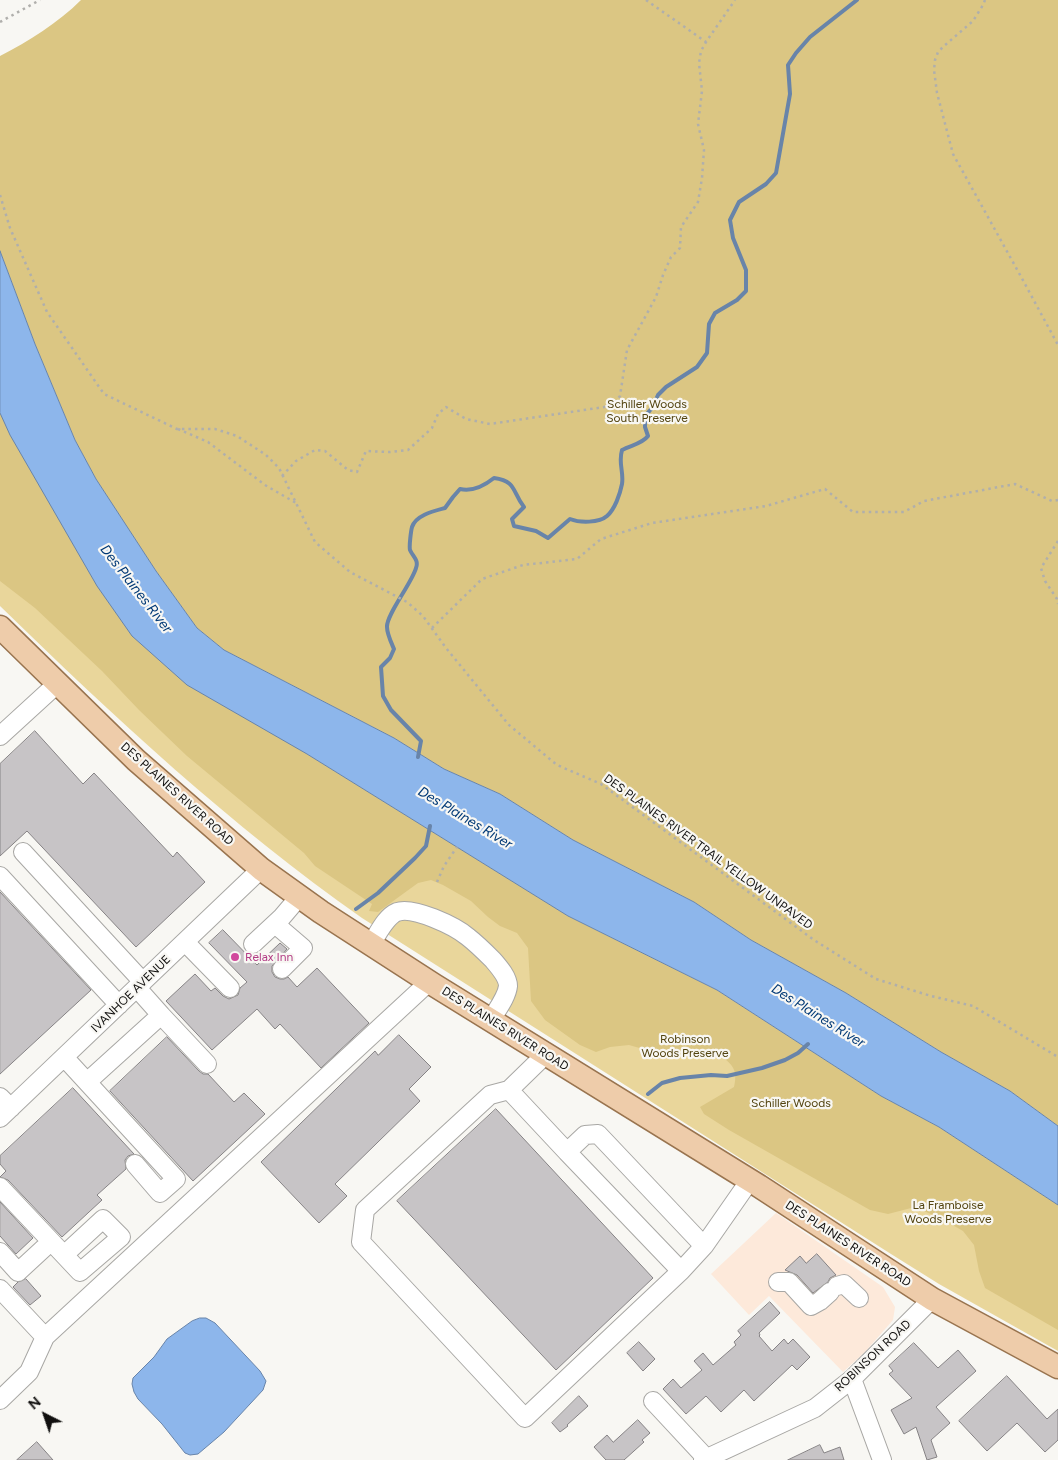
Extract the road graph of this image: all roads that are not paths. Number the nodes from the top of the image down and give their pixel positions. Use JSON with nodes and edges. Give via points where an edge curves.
{"nodes":[{"id":1,"x":0,"y":627,"type":"edge"},
{"id":2,"x":58,"y":683,"type":"junction"},
{"id":3,"x":0,"y":736,"type":"edge"},
{"id":4,"x":23,"y":852,"type":"dead end"},
{"id":5,"x":261,"y":869,"type":"junction"},
{"id":6,"x":0,"y":876,"type":"edge"},
{"id":7,"x":299,"y":897,"type":"junction"},
{"id":8,"x":275,"y":924,"type":"junction"},
{"id":9,"x":185,"y":942,"type":"junction"},
{"id":10,"x":253,"y":944,"type":"dead end"},
{"id":11,"x":371,"y":944,"type":"junction"},
{"id":12,"x":282,"y":969,"type":"dead end"},
{"id":13,"x":429,"y":982,"type":"junction"},
{"id":14,"x":140,"y":985,"type":"junction"},
{"id":15,"x":230,"y":988,"type":"dead end"},
{"id":16,"x":119,"y":1005,"type":"junction"},
{"id":17,"x":161,"y":1015,"type":"junction"},
{"id":18,"x":491,"y":1020,"type":"junction"},
{"id":19,"x":546,"y":1054,"type":"junction"},
{"id":20,"x":64,"y":1057,"type":"junction"},
{"id":21,"x":207,"y":1064,"type":"dead end"},
{"id":22,"x":87,"y":1082,"type":"junction"},
{"id":23,"x":509,"y":1090,"type":"junction"},
{"id":24,"x":4,"y":1108,"type":"edge"},
{"id":25,"x":567,"y":1152,"type":"junction"},
{"id":26,"x":134,"y":1164,"type":"dead end"},
{"id":27,"x":750,"y":1180,"type":"junction"},
{"id":28,"x":0,"y":1187,"type":"edge"},
{"id":29,"x":704,"y":1246,"type":"junction"},
{"id":30,"x":44,"y":1248,"type":"dead end"},
{"id":31,"x":0,"y":1252,"type":"edge"},
{"id":32,"x":64,"y":1255,"type":"dead end"},
{"id":33,"x":681,"y":1271,"type":"junction"},
{"id":34,"x":778,"y":1282,"type":"dead end"},
{"id":35,"x":0,"y":1289,"type":"edge"},
{"id":36,"x":859,"y":1298,"type":"dead end"},
{"id":37,"x":932,"y":1299,"type":"junction"},
{"id":38,"x":45,"y":1337,"type":"junction"},
{"id":39,"x":1058,"y":1367,"type":"edge"},
{"id":40,"x":852,"y":1379,"type":"junction"},
{"id":41,"x":0,"y":1400,"type":"edge"},
{"id":42,"x":653,"y":1401,"type":"dead end"},
{"id":43,"x":704,"y":1459,"type":"edge"},
{"id":44,"x":882,"y":1460,"type":"edge"}],
"edges":[{"from":1,"to":2,"type":"main road","name":"DES PLAINES RIVER ROAD"},
{"from":2,"to":3,"type":"street"},
{"from":2,"to":5,"type":"main road","name":"DES PLAINES RIVER ROAD","via":[[136,760]]},
{"from":4,"to":14,"type":"street"},
{"from":5,"to":7,"type":"main road","name":"DES PLAINES RIVER ROAD"},
{"from":5,"to":9,"type":"street","name":"IVANHOE AVENUE"},
{"from":6,"to":16,"type":"street"},
{"from":7,"to":8,"type":"street"},
{"from":7,"to":11,"type":"main road","name":"DES PLAINES RIVER ROAD"},
{"from":8,"to":10,"type":"street"},
{"from":8,"to":12,"type":"street","via":[[303,948]]},
{"from":9,"to":14,"type":"street","name":"IVANHOE AVENUE"},
{"from":9,"to":15,"type":"street"},
{"from":11,"to":13,"type":"main road","name":"DES PLAINES RIVER ROAD"},
{"from":11,"to":18,"type":"street","via":[[390,916],[406,911],[438,920],[467,936],[497,965],[507,981],[508,988]]},
{"from":13,"to":18,"type":"main road","name":"DES PLAINES RIVER ROAD"},
{"from":13,"to":38,"type":"street"},
{"from":14,"to":16,"type":"street","name":"IVANHOE AVENUE"},
{"from":14,"to":17,"type":"street"},
{"from":16,"to":20,"type":"street","name":"IVANHOE AVENUE"},
{"from":17,"to":21,"type":"street"},
{"from":17,"to":22,"type":"street"},
{"from":18,"to":19,"type":"main road","name":"DES PLAINES RIVER ROAD"},
{"from":19,"to":23,"type":"street"},
{"from":19,"to":27,"type":"main road","name":"DES PLAINES RIVER ROAD"},
{"from":20,"to":22,"type":"street"},
{"from":20,"to":24,"type":"street","name":"IVANHOE AVENUE"},
{"from":22,"to":26,"type":"street","via":[[176,1179],[160,1194]]},
{"from":23,"to":25,"type":"street"},
{"from":23,"to":33,"type":"street","via":[[490,1095],[365,1210],[361,1242],[525,1418]]},
{"from":25,"to":29,"type":"street","via":[[585,1135],[598,1134]]},
{"from":25,"to":33,"type":"street"},
{"from":27,"to":29,"type":"street"},
{"from":27,"to":37,"type":"main road","name":"DES PLAINES RIVER ROAD"},
{"from":28,"to":32,"type":"street"},
{"from":29,"to":33,"type":"street"},
{"from":30,"to":31,"type":"street","via":[[18,1272]]},
{"from":34,"to":36,"type":"street","via":[[789,1282],[811,1306],[844,1284]]},
{"from":35,"to":38,"type":"street"},
{"from":37,"to":39,"type":"main road","name":"DES PLAINES RIVER ROAD"},
{"from":37,"to":40,"type":"street","name":"ROBINSON ROAD"},
{"from":38,"to":41,"type":"street","via":[[29,1372]]},
{"from":40,"to":43,"type":"street","name":"ROBINSON ROAD","via":[[815,1408]]},
{"from":40,"to":44,"type":"street"},
{"from":42,"to":43,"type":"street"}]}
